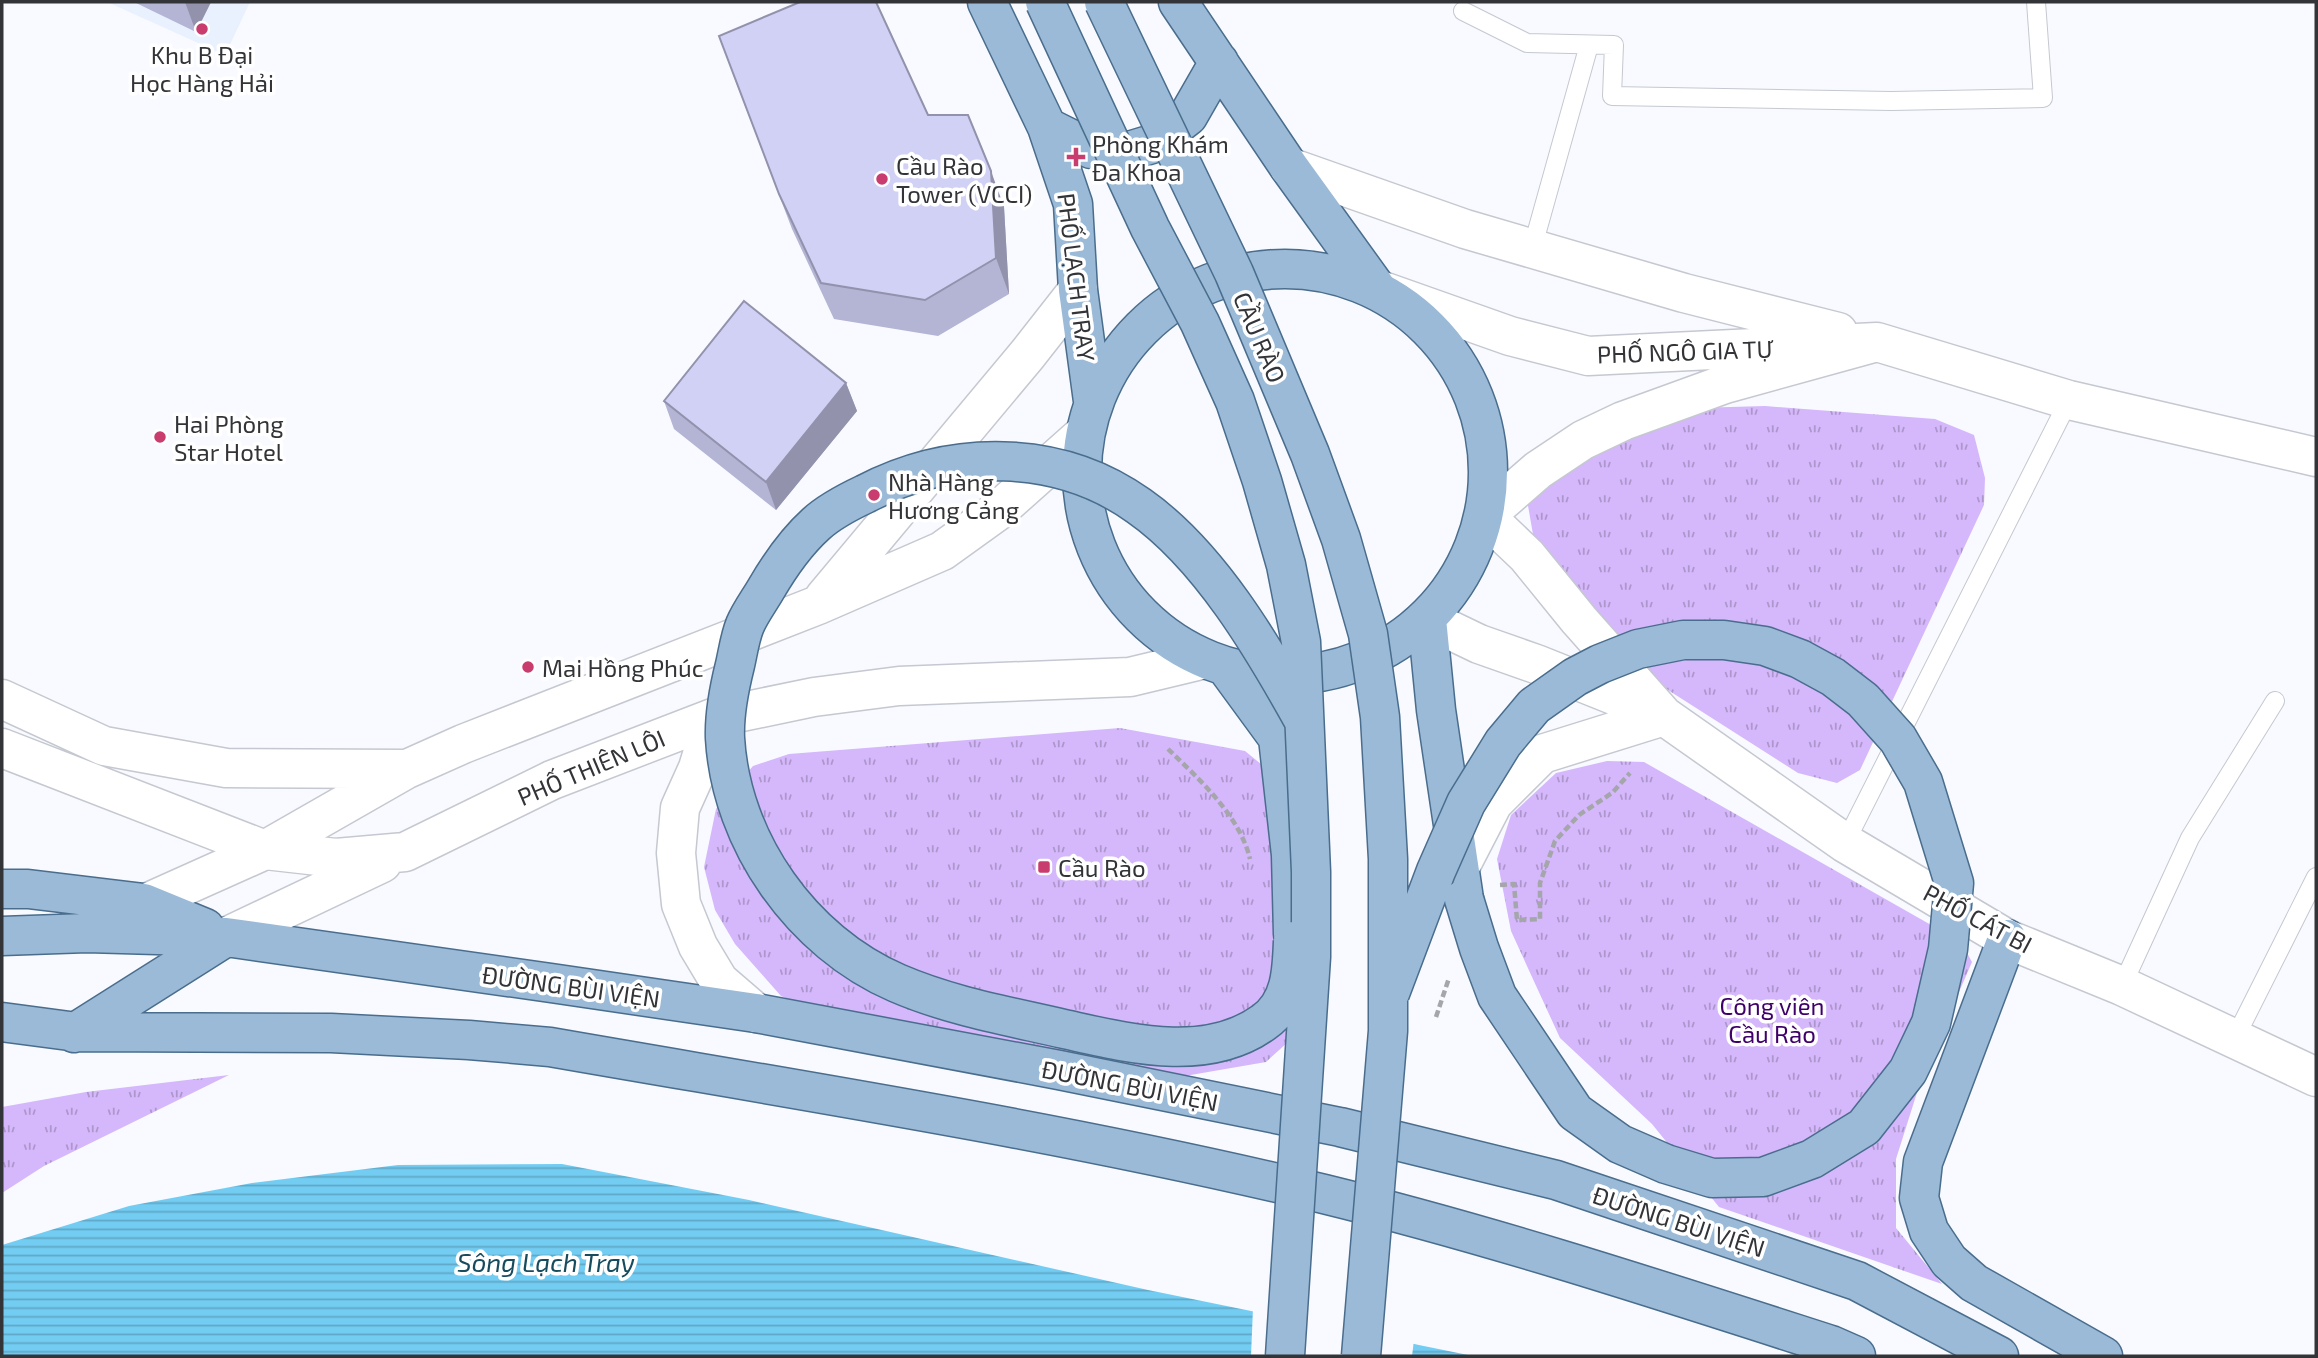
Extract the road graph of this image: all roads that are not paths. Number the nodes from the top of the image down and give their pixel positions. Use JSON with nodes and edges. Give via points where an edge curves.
{"nodes":[{"id":1,"x":987,"y":2,"type":"edge"},
{"id":2,"x":1045,"y":2,"type":"edge"},
{"id":3,"x":1104,"y":2,"type":"edge"},
{"id":4,"x":1178,"y":2,"type":"edge"},
{"id":5,"x":2036,"y":2,"type":"edge"},
{"id":6,"x":1463,"y":11,"type":"dead end"},
{"id":7,"x":1589,"y":45,"type":"junction"},
{"id":8,"x":1219,"y":62,"type":"junction"},
{"id":9,"x":1047,"y":127,"type":"junction"},
{"id":10,"x":1289,"y":167,"type":"junction"},
{"id":11,"x":1532,"y":249,"type":"junction"},
{"id":12,"x":1377,"y":289,"type":"junction"},
{"id":13,"x":1078,"y":290,"type":"junction"},
{"id":14,"x":1877,"y":342,"type":"junction"},
{"id":15,"x":2069,"y":400,"type":"junction"},
{"id":16,"x":1088,"y":418,"type":"junction"},
{"id":17,"x":2316,"y":457,"type":"edge"},
{"id":18,"x":1485,"y":516,"type":"junction"},
{"id":19,"x":818,"y":605,"type":"junction"},
{"id":20,"x":1427,"y":619,"type":"junction"},
{"id":21,"x":1216,"y":663,"type":"junction"},
{"id":22,"x":2,"y":699,"type":"edge"},
{"id":23,"x":2276,"y":701,"type":"dead end"},
{"id":24,"x":1664,"y":716,"type":"junction"},
{"id":25,"x":713,"y":718,"type":"junction"},
{"id":26,"x":1304,"y":721,"type":"junction"},
{"id":27,"x":2,"y":748,"type":"edge"},
{"id":28,"x":407,"y":769,"type":"junction"},
{"id":29,"x":1846,"y":844,"type":"junction"},
{"id":30,"x":265,"y":850,"type":"junction"},
{"id":31,"x":405,"y":852,"type":"junction"},
{"id":32,"x":2316,"y":877,"type":"edge"},
{"id":33,"x":1472,"y":883,"type":"junction"},
{"id":34,"x":2,"y":888,"type":"edge"},
{"id":35,"x":144,"y":903,"type":"junction"},
{"id":36,"x":87,"y":933,"type":"junction"},
{"id":37,"x":2,"y":936,"type":"edge"},
{"id":38,"x":226,"y":937,"type":"junction"},
{"id":39,"x":2007,"y":939,"type":"junction"},
{"id":40,"x":2122,"y":986,"type":"junction"},
{"id":41,"x":1390,"y":993,"type":"junction"},
{"id":42,"x":756,"y":1013,"type":"junction"},
{"id":43,"x":2,"y":1022,"type":"edge"},
{"id":44,"x":77,"y":1032,"type":"junction"},
{"id":45,"x":2234,"y":1040,"type":"junction"},
{"id":46,"x":2,"y":1047,"type":"edge"},
{"id":47,"x":2316,"y":1077,"type":"edge"},
{"id":48,"x":1285,"y":1356,"type":"edge"},
{"id":49,"x":1361,"y":1356,"type":"edge"},
{"id":50,"x":1856,"y":1356,"type":"edge"},
{"id":51,"x":1999,"y":1356,"type":"edge"},
{"id":52,"x":2104,"y":1356,"type":"edge"}],
"edges":[{"from":1,"to":9,"type":"main road","name":"PHỐ LẠCH TRAY"},
{"from":2,"to":26,"type":"main road","name":"CẦU RÀO","bridge":true,"via":[[1235,401],[1286,565],[1301,642]]},
{"from":3,"to":41,"type":"main road","name":"CẦU RÀO","bridge":true,"via":[[1234,273],[1341,539],[1368,634],[1380,717]]},
{"from":4,"to":8,"type":"main road"},
{"from":5,"to":7,"type":"lane","via":[[2043,98],[1891,101],[1612,96],[1614,45]]},
{"from":6,"to":7,"type":"lane","via":[[1527,43]]},
{"from":7,"to":11,"type":"lane"},
{"from":8,"to":9,"type":"main road","via":[[1188,116],[1152,144],[1129,151],[1091,149]]},
{"from":8,"to":10,"type":"main road"},
{"from":9,"to":13,"type":"main road","name":"PHỐ LẠCH TRAY","via":[[1073,204]]},
{"from":10,"to":11,"type":"main road"},
{"from":10,"to":12,"type":"main road"},
{"from":11,"to":14,"type":"main road"},
{"from":12,"to":14,"type":"main road","name":"PHỐ NGÔ GIA TỰ","via":[[1510,336],[1588,356]]},
{"from":12,"to":16,"type":"main road","via":[[1318,270],[1257,270],[1198,286],[1147,320],[1108,368]]},
{"from":12,"to":18,"type":"main road","via":[[1432,328],[1470,384],[1489,448]]},
{"from":13,"to":16,"type":"main road","name":"PHỐ LẠCH TRAY"},
{"from":13,"to":19,"type":"main road"},
{"from":14,"to":15,"type":"main road","name":"PHỐ NGÔ GIA TỰ"},
{"from":14,"to":18,"type":"main road","name":"PHỐ NGÔ GIA TỰ","via":[[1725,384],[1623,421],[1583,440],[1538,470]]},
{"from":15,"to":17,"type":"main road","name":"PHỐ NGÔ GIA TỰ"},
{"from":15,"to":29,"type":"lane"},
{"from":16,"to":19,"type":"main road","via":[[999,510],[942,551]]},
{"from":16,"to":21,"type":"main road","via":[[1080,489],[1093,543],[1119,592],[1157,631]]},
{"from":18,"to":20,"type":"main road","via":[[1464,571]]},
{"from":18,"to":24,"type":"main road","name":"PHỐ CÁT BI","via":[[1527,556]]},
{"from":19,"to":28,"type":"main road"},
{"from":20,"to":21,"type":"main road","via":[[1384,650],[1334,669],[1280,675]]},
{"from":20,"to":24,"type":"main road","name":"PHỐ CÁT BI"},
{"from":20,"to":33,"type":"main road","via":[[1440,743]]},
{"from":21,"to":25,"type":"main road","name":"PHỐ THIÊN LÔI","via":[[1130,677],[899,686]]},
{"from":21,"to":26,"type":"main road","bridge":true,"via":[[1278,738],[1291,855],[1292,973],[1285,998],[1268,1020],[1241,1036],[1208,1046],[1133,1044],[957,1004],[895,982],[828,941],[804,917],[774,881],[741,815],[730,773],[726,725],[727,699],[745,625],[788,553],[818,522],[888,481],[927,468],[971,461],[1018,461],[1059,468],[1139,505],[1200,563],[1267,654]]},
{"from":22,"to":28,"type":"main road","via":[[104,746],[226,768]]},
{"from":23,"to":40,"type":"lane","via":[[2190,838]]},
{"from":24,"to":29,"type":"main road","name":"PHỐ CÁT BI"},
{"from":24,"to":33,"type":"main road","via":[[1542,754],[1493,803]]},
{"from":25,"to":31,"type":"main road","name":"PHỐ THIÊN LÔI","via":[[552,780]]},
{"from":25,"to":42,"type":"main road","via":[[680,808],[676,853],[681,904],[719,981]]},
{"from":26,"to":48,"type":"main road","name":"CẦU RÀO","bridge":true,"via":[[1311,957]]},
{"from":27,"to":30,"type":"main road","name":"PHỐ THIÊN LÔI"},
{"from":28,"to":30,"type":"main road"},
{"from":29,"to":39,"type":"main road","name":"PHỐ CÁT BI"},
{"from":30,"to":31,"type":"main road","name":"PHỐ THIÊN LÔI","via":[[337,859]]},
{"from":30,"to":35,"type":"main road"},
{"from":31,"to":38,"type":"main road"},
{"from":32,"to":45,"type":"lane"},
{"from":33,"to":41,"type":"main road","bridge":true,"via":[[1479,948],[1497,996],[1574,1112],[1620,1144],[1712,1178],[1763,1177],[1812,1158],[1864,1127],[1908,1072],[1931,1023],[1948,949],[1954,883],[1923,782],[1899,739],[1863,700],[1833,677],[1765,646],[1683,640],[1638,649],[1574,677],[1534,706],[1503,743],[1466,803]]},
{"from":34,"to":35,"type":"main road","name":"ĐƯỜNG BÙI VIỆN"},
{"from":35,"to":36,"type":"main road"},
{"from":35,"to":38,"type":"main road","name":"ĐƯỜNG BÙI VIỆN"},
{"from":36,"to":37,"type":"main road","name":"ĐƯỜNG BÙI VIỆN"},
{"from":36,"to":38,"type":"main road","name":"ĐƯỜNG BÙI VIỆN"},
{"from":38,"to":42,"type":"main road","name":"ĐƯỜNG BÙI VIỆN"},
{"from":38,"to":44,"type":"main road"},
{"from":39,"to":40,"type":"main road","name":"PHỐ CÁT BI"},
{"from":39,"to":52,"type":"main road","via":[[1923,1162],[1919,1198],[1929,1231],[1949,1261],[1966,1276]]},
{"from":40,"to":45,"type":"main road","name":"PHỐ CÁT BI"},
{"from":41,"to":49,"type":"main road","name":"CẦU RÀO","bridge":true},
{"from":42,"to":51,"type":"main road","name":"ĐƯỜNG BÙI VIỆN","via":[[1339,1127],[1556,1180],[1857,1281]]},
{"from":43,"to":44,"type":"main road"},
{"from":44,"to":46,"type":"main road"},
{"from":44,"to":50,"type":"main road","via":[[331,1033],[550,1047],[1077,1139],[1324,1194],[1556,1256]]},
{"from":45,"to":47,"type":"main road","name":"PHỐ CÁT BI"}]}
